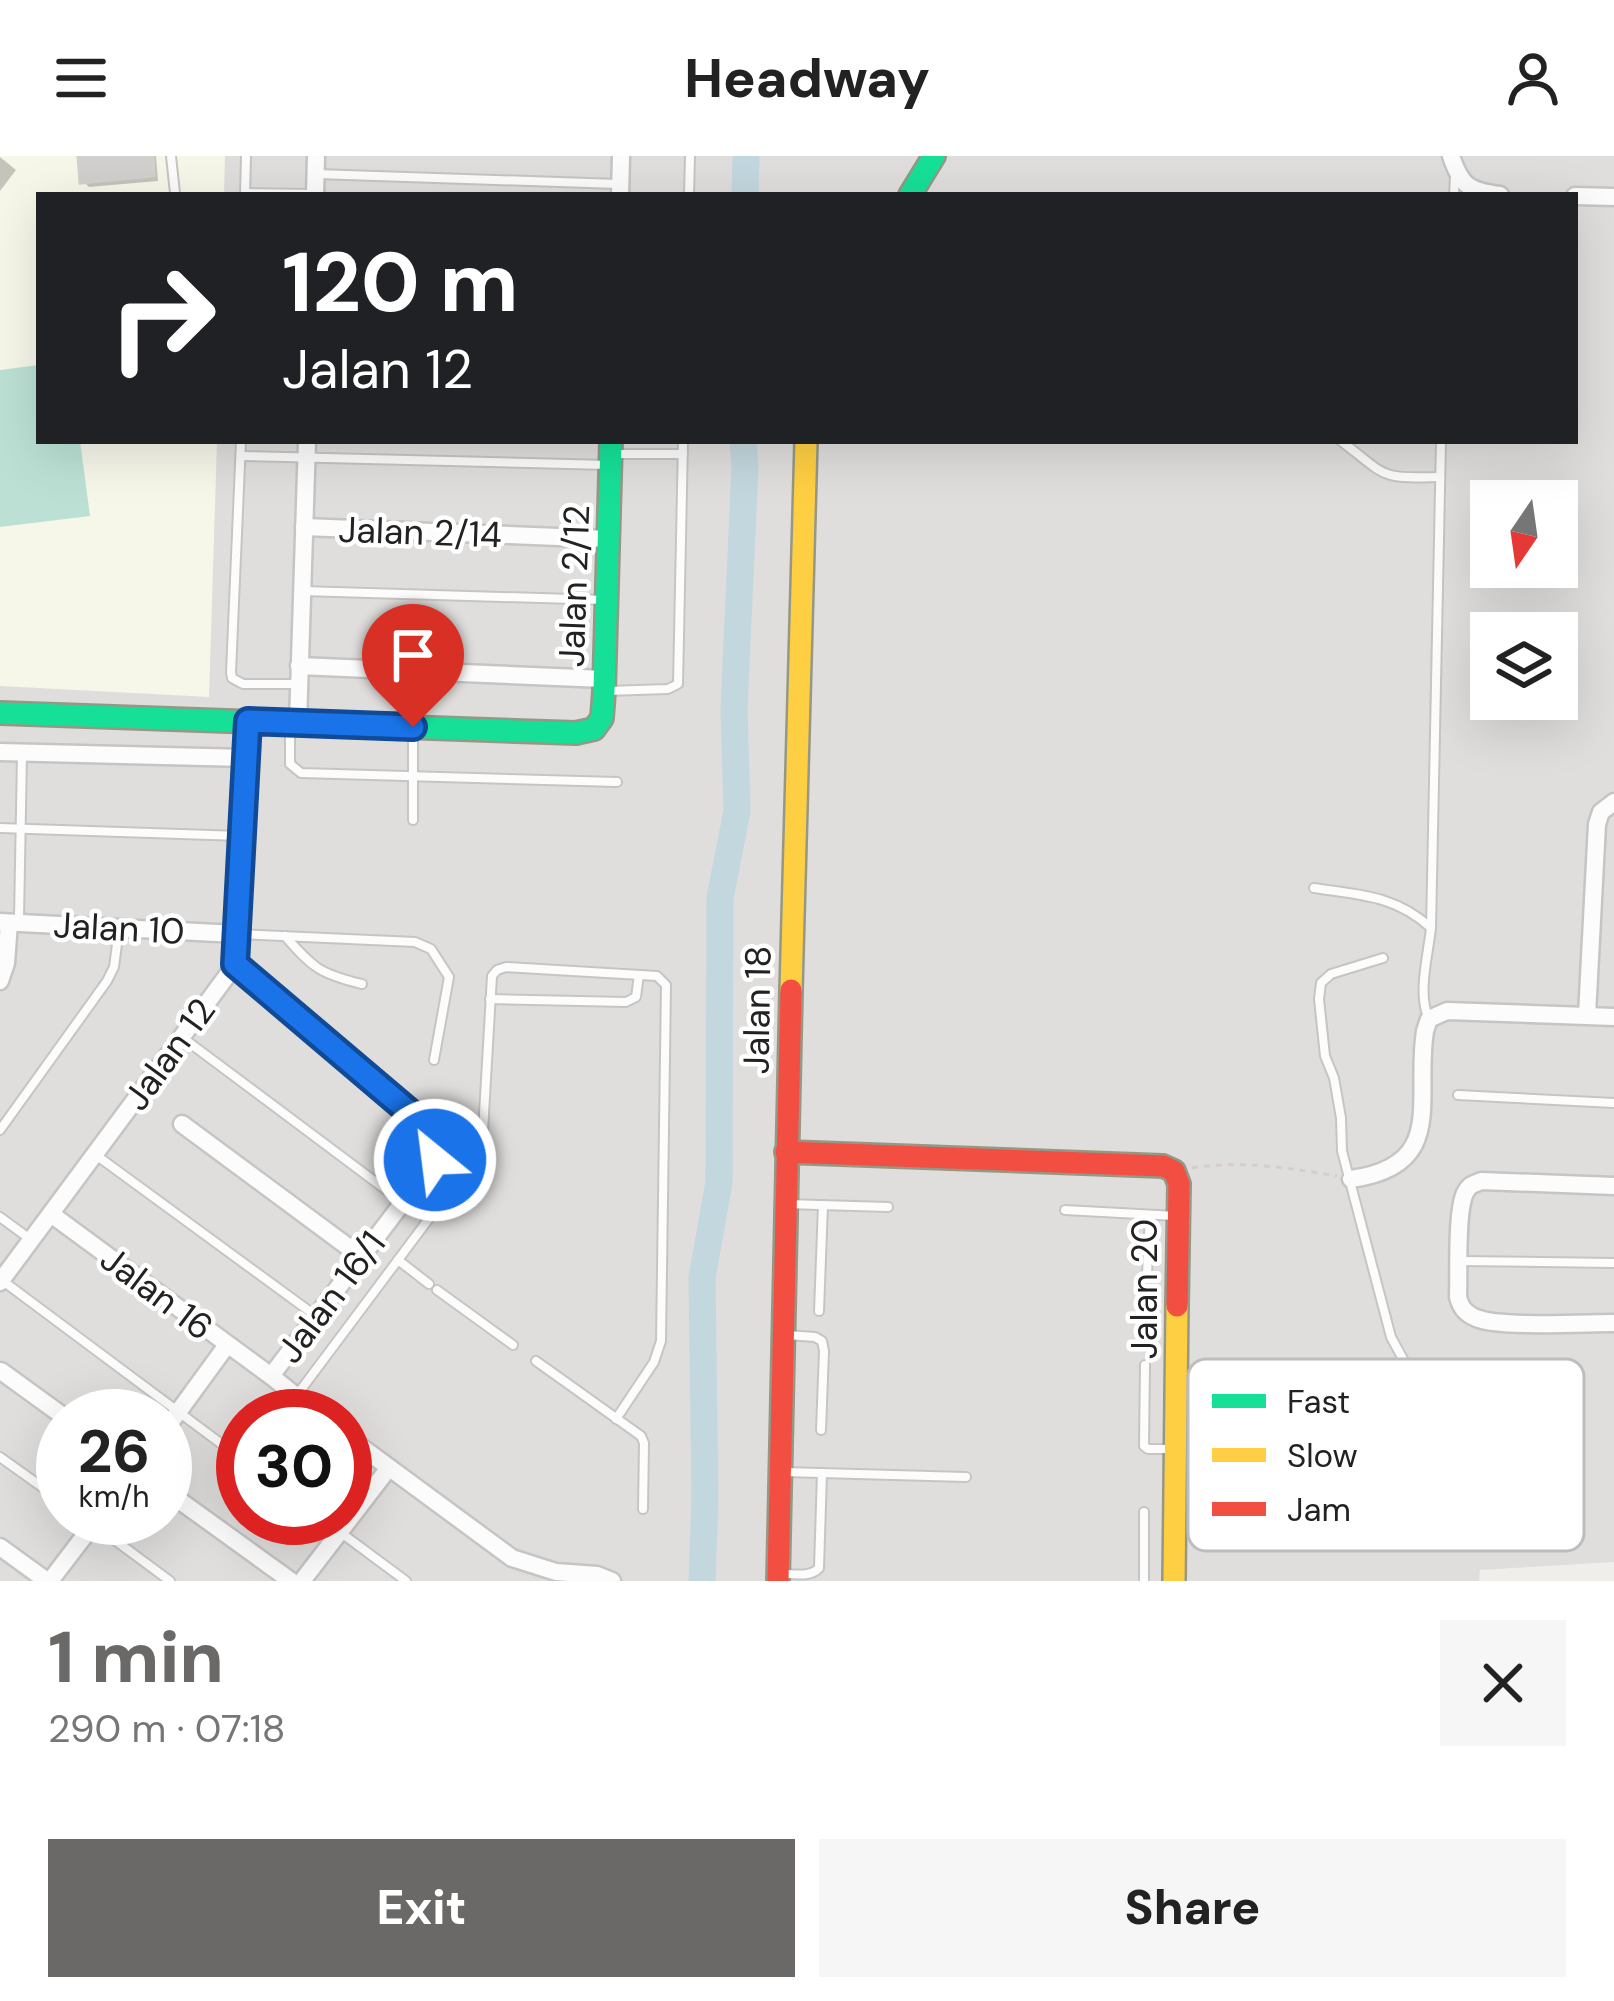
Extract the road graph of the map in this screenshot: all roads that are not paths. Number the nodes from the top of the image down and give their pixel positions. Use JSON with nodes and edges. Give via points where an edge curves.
{"nodes":[{"id":1,"x":171,"y":156,"type":"edge"},
{"id":2,"x":246,"y":156,"type":"edge"},
{"id":3,"x":621,"y":156,"type":"edge"},
{"id":4,"x":690,"y":156,"type":"edge"},
{"id":5,"x":934,"y":156,"type":"edge"},
{"id":6,"x":1453,"y":162,"type":"edge"},
{"id":7,"x":316,"y":165,"type":"edge"},
{"id":8,"x":620,"y":189,"type":"edge"},
{"id":9,"x":175,"y":192,"type":"edge"},
{"id":10,"x":245,"y":192,"type":"edge"},
{"id":11,"x":689,"y":192,"type":"edge"},
{"id":12,"x":912,"y":192,"type":"edge"},
{"id":13,"x":1454,"y":192,"type":"edge"},
{"id":14,"x":1487,"y":192,"type":"edge"},
{"id":15,"x":1578,"y":196,"type":"edge"},
{"id":16,"x":1614,"y":197,"type":"edge"},
{"id":17,"x":241,"y":444,"type":"edge"},
{"id":18,"x":683,"y":444,"type":"edge"},
{"id":19,"x":806,"y":444,"type":"edge"},
{"id":20,"x":1345,"y":444,"type":"edge"},
{"id":21,"x":1441,"y":444,"type":"edge"},
{"id":22,"x":306,"y":449,"type":"edge"},
{"id":23,"x":611,"y":453,"type":"edge"},
{"id":24,"x":683,"y":454,"type":"junction"},
{"id":25,"x":241,"y":456,"type":"junction"},
{"id":26,"x":1439,"y":477,"type":"junction"},
{"id":27,"x":304,"y":527,"type":"junction"},
{"id":28,"x":609,"y":539,"type":"junction"},
{"id":29,"x":302,"y":591,"type":"junction"},
{"id":30,"x":606,"y":600,"type":"junction"},
{"id":31,"x":299,"y":675,"type":"junction"},
{"id":32,"x":604,"y":685,"type":"junction"},
{"id":33,"x":0,"y":712,"type":"edge"},
{"id":34,"x":248,"y":721,"type":"junction"},
{"id":35,"x":294,"y":723,"type":"junction"},
{"id":36,"x":413,"y":727,"type":"junction"},
{"id":37,"x":0,"y":752,"type":"edge"},
{"id":38,"x":22,"y":753,"type":"junction"},
{"id":39,"x":246,"y":758,"type":"junction"},
{"id":40,"x":413,"y":776,"type":"junction"},
{"id":41,"x":617,"y":782,"type":"dead end"},
{"id":42,"x":1614,"y":802,"type":"edge"},
{"id":43,"x":413,"y":820,"type":"dead end"},
{"id":44,"x":0,"y":828,"type":"edge"},
{"id":45,"x":22,"y":829,"type":"junction"},
{"id":46,"x":242,"y":836,"type":"junction"},
{"id":47,"x":1314,"y":888,"type":"dead end"},
{"id":48,"x":10,"y":923,"type":"edge"},
{"id":49,"x":119,"y":928,"type":"junction"},
{"id":50,"x":1431,"y":928,"type":"junction"},
{"id":51,"x":237,"y":934,"type":"junction"},
{"id":52,"x":284,"y":935,"type":"junction"},
{"id":53,"x":1383,"y":958,"type":"dead end"},
{"id":54,"x":235,"y":964,"type":"junction"},
{"id":55,"x":639,"y":975,"type":"junction"},
{"id":56,"x":0,"y":981,"type":"edge"},
{"id":57,"x":362,"y":984,"type":"dead end"},
{"id":58,"x":490,"y":999,"type":"junction"},
{"id":59,"x":1587,"y":1016,"type":"junction"},
{"id":60,"x":1614,"y":1017,"type":"edge"},
{"id":61,"x":1429,"y":1019,"type":"junction"},
{"id":62,"x":182,"y":1037,"type":"junction"},
{"id":63,"x":434,"y":1060,"type":"dead end"},
{"id":64,"x":1458,"y":1095,"type":"dead end"},
{"id":65,"x":1614,"y":1103,"type":"edge"},
{"id":66,"x":182,"y":1124,"type":"dead end"},
{"id":67,"x":0,"y":1130,"type":"edge"},
{"id":68,"x":786,"y":1152,"type":"junction"},
{"id":69,"x":95,"y":1154,"type":"junction"},
{"id":70,"x":1351,"y":1179,"type":"junction"},
{"id":71,"x":1614,"y":1186,"type":"edge"},
{"id":72,"x":403,"y":1202,"type":"junction"},
{"id":73,"x":785,"y":1204,"type":"junction"},
{"id":74,"x":824,"y":1205,"type":"junction"},
{"id":75,"x":888,"y":1207,"type":"dead end"},
{"id":76,"x":1065,"y":1210,"type":"dead end"},
{"id":77,"x":51,"y":1214,"type":"junction"},
{"id":78,"x":1150,"y":1215,"type":"junction"},
{"id":79,"x":1178,"y":1216,"type":"junction"},
{"id":80,"x":0,"y":1217,"type":"edge"},
{"id":81,"x":31,"y":1240,"type":"junction"},
{"id":82,"x":362,"y":1258,"type":"junction"},
{"id":83,"x":398,"y":1260,"type":"junction"},
{"id":84,"x":1459,"y":1261,"type":"junction"},
{"id":85,"x":1614,"y":1263,"type":"edge"},
{"id":86,"x":1147,"y":1274,"type":"dead end"},
{"id":87,"x":1,"y":1281,"type":"edge"},
{"id":88,"x":820,"y":1311,"type":"dead end"},
{"id":89,"x":316,"y":1316,"type":"junction"},
{"id":90,"x":1614,"y":1323,"type":"edge"},
{"id":91,"x":785,"y":1335,"type":"junction"},
{"id":92,"x":227,"y":1345,"type":"junction"},
{"id":93,"x":514,"y":1346,"type":"dead end"},
{"id":94,"x":1403,"y":1359,"type":"edge"},
{"id":95,"x":536,"y":1361,"type":"dead end"},
{"id":96,"x":1145,"y":1365,"type":"dead end"},
{"id":97,"x":1,"y":1371,"type":"edge"},
{"id":98,"x":271,"y":1376,"type":"junction"},
{"id":99,"x":147,"y":1389,"type":"edge"},
{"id":100,"x":287,"y":1389,"type":"edge"},
{"id":101,"x":301,"y":1389,"type":"edge"},
{"id":102,"x":192,"y":1393,"type":"edge"},
{"id":103,"x":36,"y":1396,"type":"edge"},
{"id":104,"x":616,"y":1419,"type":"junction"},
{"id":105,"x":821,"y":1430,"type":"dead end"},
{"id":106,"x":1177,"y":1449,"type":"junction"},
{"id":107,"x":0,"y":1456,"type":"edge"},
{"id":108,"x":372,"y":1456,"type":"edge"},
{"id":109,"x":388,"y":1469,"type":"junction"},
{"id":110,"x":783,"y":1472,"type":"junction"},
{"id":111,"x":822,"y":1473,"type":"junction"},
{"id":112,"x":966,"y":1477,"type":"dead end"},
{"id":113,"x":36,"y":1482,"type":"edge"},
{"id":114,"x":372,"y":1490,"type":"edge"},
{"id":115,"x":643,"y":1509,"type":"dead end"},
{"id":116,"x":192,"y":1510,"type":"edge"},
{"id":117,"x":1144,"y":1512,"type":"dead end"},
{"id":118,"x":74,"y":1545,"type":"edge"},
{"id":119,"x":124,"y":1545,"type":"edge"},
{"id":120,"x":330,"y":1545,"type":"edge"},
{"id":121,"x":358,"y":1545,"type":"edge"},
{"id":122,"x":0,"y":1547,"type":"edge"},
{"id":123,"x":779,"y":1577,"type":"edge"},
{"id":124,"x":48,"y":1581,"type":"edge"},
{"id":125,"x":170,"y":1581,"type":"edge"},
{"id":126,"x":291,"y":1581,"type":"edge"},
{"id":127,"x":302,"y":1581,"type":"edge"},
{"id":128,"x":406,"y":1581,"type":"edge"},
{"id":129,"x":612,"y":1581,"type":"edge"},
{"id":130,"x":1144,"y":1581,"type":"edge"},
{"id":131,"x":1174,"y":1581,"type":"edge"}],
"edges":[{"from":1,"to":9,"type":"lane"},
{"from":2,"to":10,"type":"lane"},
{"from":3,"to":8,"type":"street"},
{"from":4,"to":11,"type":"lane"},
{"from":5,"to":12,"type":"street"},
{"from":6,"to":13,"type":"lane"},
{"from":6,"to":14,"type":"street","via":[[1462,182]]},
{"from":7,"to":8,"type":"lane"},
{"from":15,"to":16,"type":"street"},
{"from":17,"to":25,"type":"lane"},
{"from":18,"to":24,"type":"lane"},
{"from":19,"to":68,"type":"street","name":"Jalan 18"},
{"from":20,"to":26,"type":"lane","via":[[1395,479]]},
{"from":21,"to":26,"type":"lane"},
{"from":22,"to":23,"type":"lane"},
{"from":22,"to":25,"type":"lane"},
{"from":22,"to":27,"type":"street"},
{"from":23,"to":24,"type":"lane"},
{"from":23,"to":28,"type":"street","name":"Jalan 2/12"},
{"from":24,"to":32,"type":"lane","via":[[678,684]]},
{"from":25,"to":31,"type":"lane","via":[[232,678],[243,684]]},
{"from":26,"to":50,"type":"lane"},
{"from":27,"to":28,"type":"street","name":"Jalan 2/14"},
{"from":27,"to":29,"type":"street"},
{"from":28,"to":30,"type":"street","name":"Jalan 2/12"},
{"from":29,"to":30,"type":"lane"},
{"from":29,"to":31,"type":"street"},
{"from":30,"to":32,"type":"street","name":"Jalan 2/12"},
{"from":31,"to":32,"type":"street"},
{"from":31,"to":35,"type":"street"},
{"from":32,"to":36,"type":"street","name":"Jalan 2/12","via":[[602,718],[576,733]]},
{"from":33,"to":34,"type":"street"},
{"from":34,"to":35,"type":"street"},
{"from":34,"to":39,"type":"street","name":"Jalan 12"},
{"from":35,"to":36,"type":"street"},
{"from":35,"to":40,"type":"lane","via":[[296,771]]},
{"from":36,"to":40,"type":"lane"},
{"from":37,"to":38,"type":"street"},
{"from":38,"to":39,"type":"street"},
{"from":38,"to":45,"type":"lane"},
{"from":39,"to":46,"type":"street","name":"Jalan 12"},
{"from":40,"to":41,"type":"lane"},
{"from":40,"to":43,"type":"lane"},
{"from":42,"to":59,"type":"street","via":[[1597,824]]},
{"from":44,"to":45,"type":"lane"},
{"from":45,"to":46,"type":"lane"},
{"from":45,"to":48,"type":"lane"},
{"from":46,"to":51,"type":"street","name":"Jalan 12"},
{"from":47,"to":50,"type":"lane","via":[[1396,903]]},
{"from":48,"to":49,"type":"street","name":"Jalan 10"},
{"from":48,"to":56,"type":"street"},
{"from":49,"to":51,"type":"street","name":"Jalan 10"},
{"from":49,"to":67,"type":"lane","via":[[107,981]]},
{"from":50,"to":61,"type":"lane"},
{"from":51,"to":52,"type":"lane"},
{"from":51,"to":54,"type":"street","name":"Jalan 12"},
{"from":52,"to":57,"type":"lane","via":[[310,965]]},
{"from":52,"to":63,"type":"lane","via":[[431,949],[449,977]]},
{"from":53,"to":70,"type":"lane","via":[[1321,983],[1325,1056]]},
{"from":54,"to":62,"type":"street","name":"Jalan 12"},
{"from":54,"to":72,"type":"street","name":"Jalan 16/1","via":[[427,1127],[435,1160]]},
{"from":55,"to":58,"type":"lane","via":[[636,997],[626,1002]]},
{"from":55,"to":58,"type":"lane","via":[[506,967],[492,976]]},
{"from":55,"to":104,"type":"lane","via":[[666,985],[661,1341]]},
{"from":58,"to":83,"type":"lane","via":[[481,1144]]},
{"from":59,"to":60,"type":"street"},
{"from":59,"to":61,"type":"street","via":[[1447,1011]]},
{"from":61,"to":70,"type":"street","via":[[1414,1147],[1390,1169]]},
{"from":62,"to":69,"type":"street","name":"Jalan 12"},
{"from":62,"to":72,"type":"lane"},
{"from":64,"to":65,"type":"lane"},
{"from":66,"to":82,"type":"street"},
{"from":68,"to":73,"type":"street","name":"Jalan 18"},
{"from":68,"to":79,"type":"street","name":"Jalan 20","via":[[1163,1166],[1178,1184]]},
{"from":69,"to":77,"type":"street","name":"Jalan 12"},
{"from":69,"to":89,"type":"lane"},
{"from":70,"to":94,"type":"lane"},
{"from":71,"to":84,"type":"street","via":[[1471,1185],[1461,1209]]},
{"from":72,"to":82,"type":"street","name":"Jalan 16/1"},
{"from":73,"to":74,"type":"lane"},
{"from":73,"to":91,"type":"street","name":"Jalan 18"},
{"from":74,"to":75,"type":"lane"},
{"from":74,"to":88,"type":"lane"},
{"from":76,"to":78,"type":"lane"},
{"from":77,"to":81,"type":"street","name":"Jalan 12"},
{"from":77,"to":92,"type":"street","name":"Jalan 16"},
{"from":78,"to":79,"type":"lane"},
{"from":78,"to":86,"type":"lane"},
{"from":79,"to":106,"type":"street","name":"Jalan 20"},
{"from":80,"to":81,"type":"lane"},
{"from":81,"to":87,"type":"street","name":"Jalan 12"},
{"from":82,"to":89,"type":"street","name":"Jalan 16/1"},
{"from":83,"to":93,"type":"lane"},
{"from":83,"to":101,"type":"lane"},
{"from":84,"to":85,"type":"lane"},
{"from":84,"to":90,"type":"street","via":[[1460,1306],[1478,1319]]},
{"from":87,"to":99,"type":"lane"},
{"from":89,"to":98,"type":"street","name":"Jalan 16/1"},
{"from":91,"to":105,"type":"lane","via":[[822,1342]]},
{"from":91,"to":110,"type":"street","name":"Jalan 18"},
{"from":92,"to":98,"type":"street","name":"Jalan 16"},
{"from":92,"to":102,"type":"street"},
{"from":95,"to":104,"type":"lane"},
{"from":96,"to":106,"type":"lane","via":[[1142,1441]]},
{"from":97,"to":103,"type":"street"},
{"from":98,"to":100,"type":"street","name":"Jalan 16"},
{"from":104,"to":115,"type":"lane","via":[[644,1443]]},
{"from":106,"to":131,"type":"street","name":"Jalan 20"},
{"from":107,"to":113,"type":"lane"},
{"from":108,"to":109,"type":"street"},
{"from":109,"to":114,"type":"street"},
{"from":109,"to":129,"type":"street","via":[[512,1558]]},
{"from":110,"to":111,"type":"lane"},
{"from":110,"to":123,"type":"street","name":"Jalan 18"},
{"from":111,"to":112,"type":"lane"},
{"from":111,"to":123,"type":"lane","via":[[819,1568]]},
{"from":116,"to":126,"type":"street"},
{"from":117,"to":130,"type":"lane"},
{"from":118,"to":124,"type":"street"},
{"from":119,"to":125,"type":"lane"},
{"from":120,"to":127,"type":"street"},
{"from":121,"to":128,"type":"lane"},
{"from":122,"to":124,"type":"street"}]}
